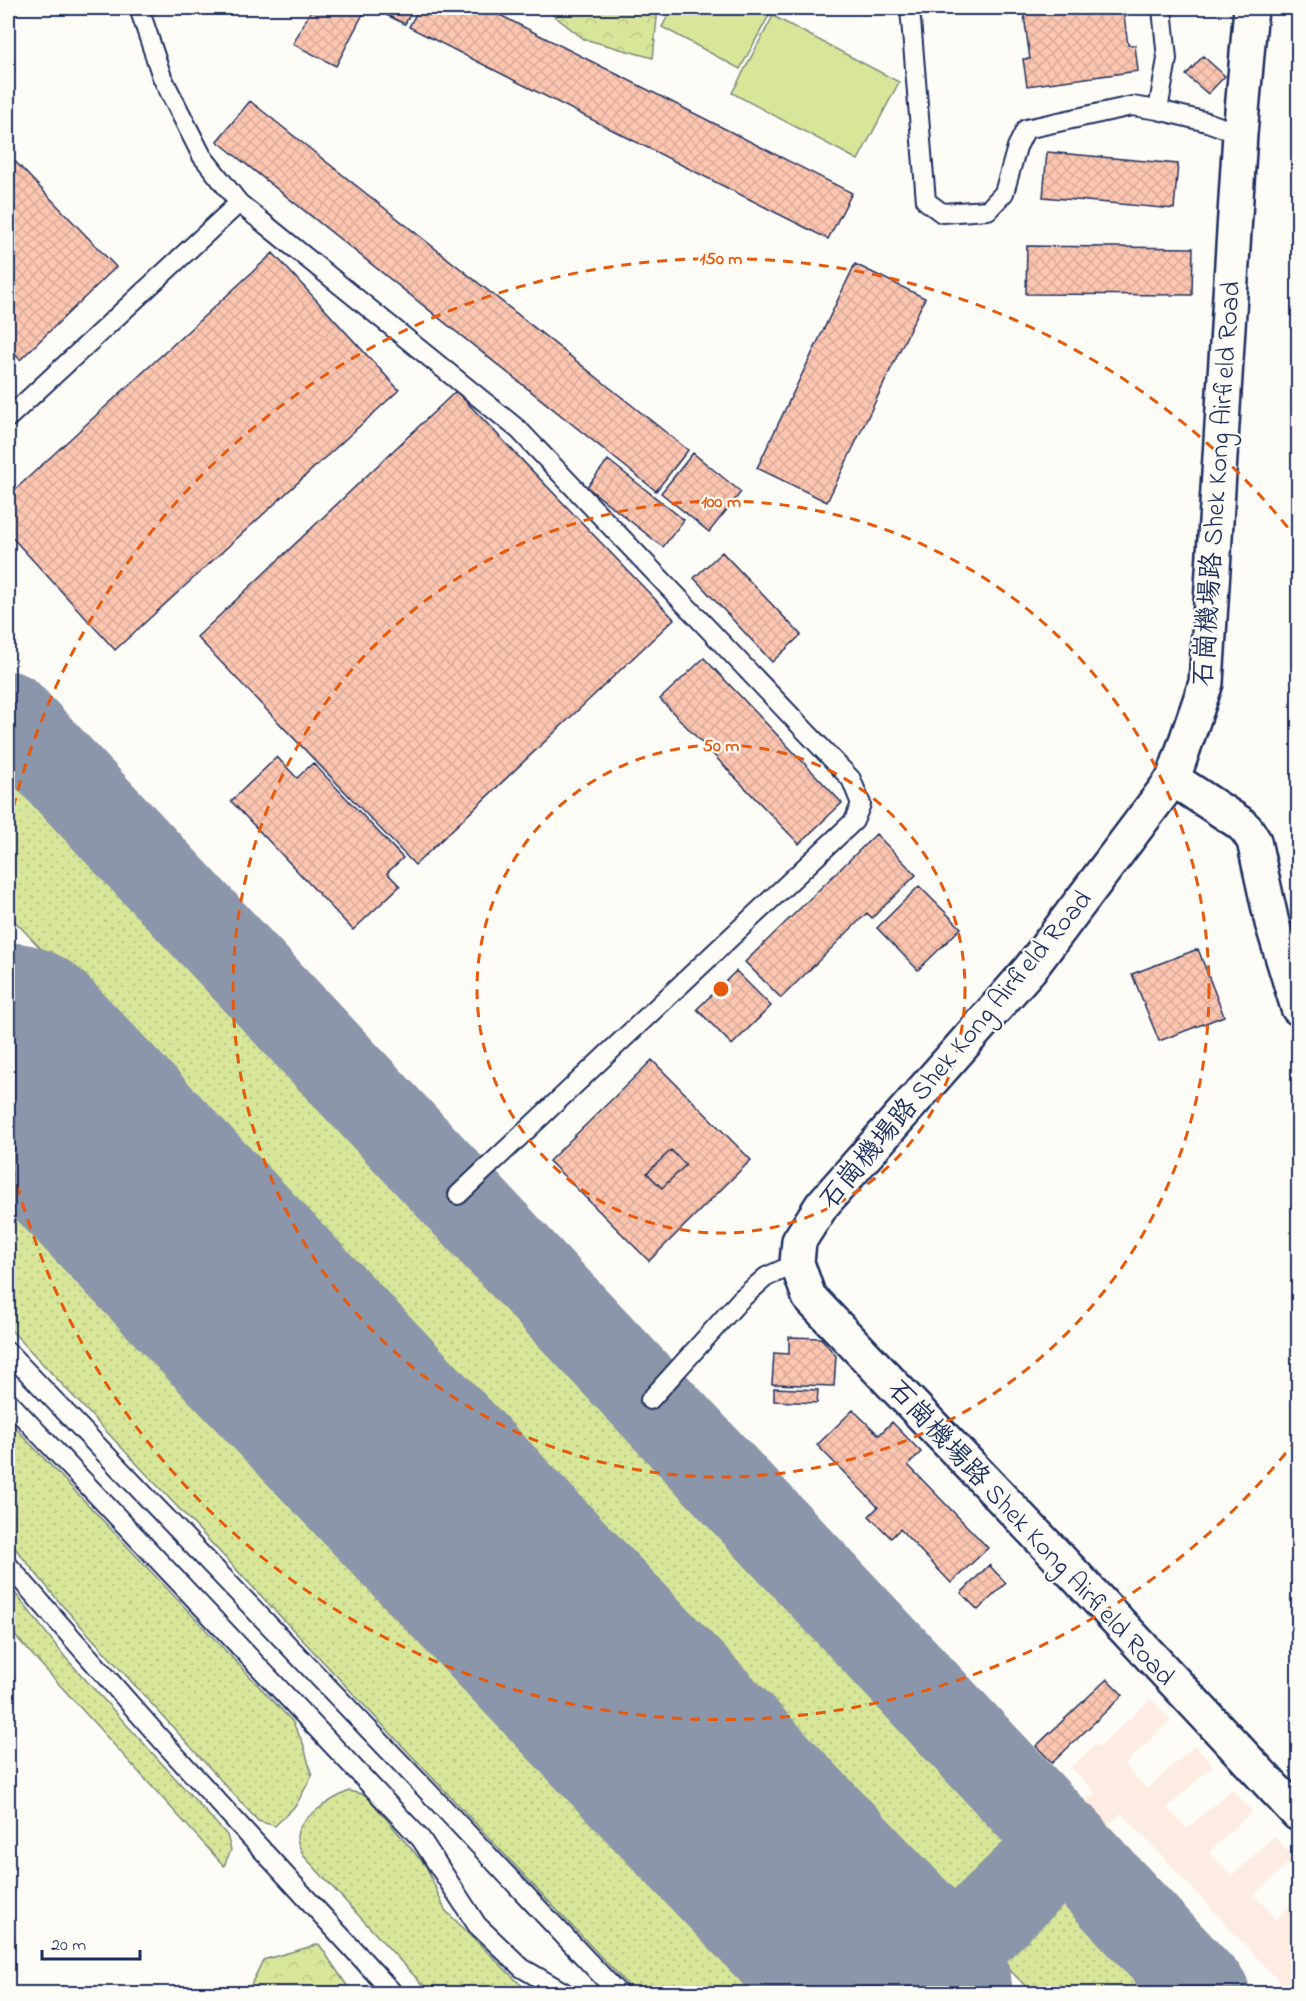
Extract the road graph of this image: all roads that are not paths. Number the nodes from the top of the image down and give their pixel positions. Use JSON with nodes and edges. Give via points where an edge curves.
{"nodes":[{"id":1,"x":139,"y":8,"type":"edge"},
{"id":2,"x":910,"y":8,"type":"edge"},
{"id":3,"x":1162,"y":8,"type":"edge"},
{"id":4,"x":1251,"y":8,"type":"edge"},
{"id":5,"x":1158,"y":110,"type":"junction"},
{"id":6,"x":1240,"y":134,"type":"junction"},
{"id":7,"x":239,"y":203,"type":"junction"},
{"id":8,"x":8,"y":418,"type":"edge"},
{"id":9,"x":1173,"y":779,"type":"junction"},
{"id":10,"x":1299,"y":1008,"type":"edge"},
{"id":11,"x":458,"y":1195,"type":"dead end"},
{"id":12,"x":797,"y":1263,"type":"junction"},
{"id":13,"x":8,"y":1352,"type":"edge"},
{"id":14,"x":650,"y":1400,"type":"dead end"},
{"id":15,"x":8,"y":1401,"type":"edge"},
{"id":16,"x":8,"y":1564,"type":"edge"},
{"id":17,"x":1299,"y":1815,"type":"edge"},
{"id":18,"x":394,"y":1994,"type":"edge"},
{"id":19,"x":567,"y":1994,"type":"edge"},
{"id":20,"x":619,"y":1994,"type":"edge"}],
"edges":[{"from":1,"to":7,"type":"lane","via":[[162,77],[201,156]]},
{"from":2,"to":5,"type":"lane","via":[[926,201],[942,213],[988,210],[1004,193],[1026,129],[1132,106]]},
{"from":3,"to":5,"type":"lane","via":[[1167,59]]},
{"from":4,"to":6,"type":"street","name":"石崗機場路 Shek Kong Airfield Road"},
{"from":5,"to":6,"type":"lane"},
{"from":6,"to":9,"type":"street","name":"石崗機場路 Shek Kong Airfield Road","via":[[1206,683]]},
{"from":7,"to":8,"type":"lane"},
{"from":7,"to":11,"type":"lane","via":[[519,430],[851,779],[861,804],[854,821]]},
{"from":9,"to":10,"type":"street","via":[[1239,823],[1254,842],[1272,922]]},
{"from":9,"to":12,"type":"street","name":"石崗機場路 Shek Kong Airfield Road","via":[[1030,969],[822,1205],[799,1241]]},
{"from":12,"to":14,"type":"lane","via":[[766,1277],[741,1299]]},
{"from":12,"to":17,"type":"street","name":"石崗機場路 Shek Kong Airfield Road","via":[[808,1297]]},
{"from":13,"to":20,"type":"lane"},
{"from":15,"to":19,"type":"lane","via":[[421,1839],[477,1925],[522,1968]]},
{"from":16,"to":18,"type":"lane","via":[[167,1746]]}]}
